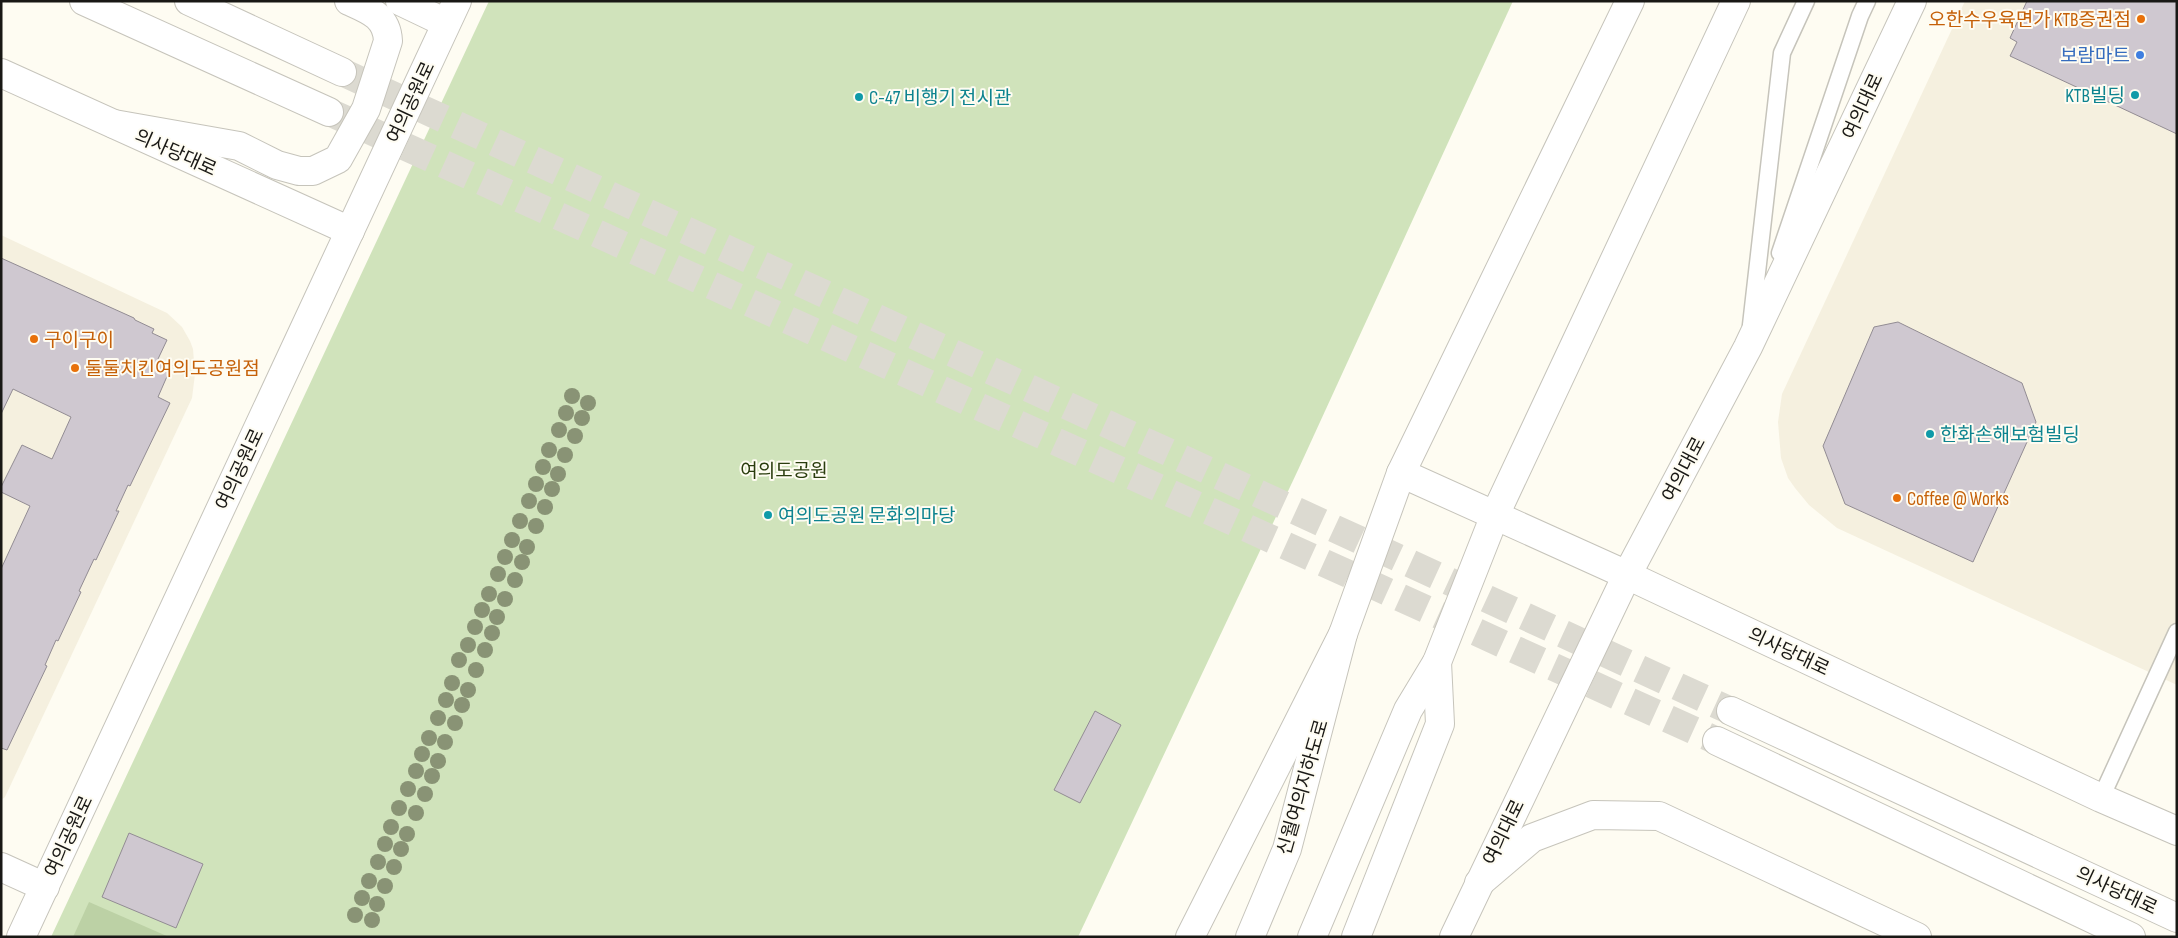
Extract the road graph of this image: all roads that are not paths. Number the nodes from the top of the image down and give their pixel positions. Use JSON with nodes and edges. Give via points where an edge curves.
{"nodes":[{"id":1,"x":84,"y":1,"type":"edge"},
{"id":2,"x":189,"y":1,"type":"edge"},
{"id":3,"x":350,"y":1,"type":"edge"},
{"id":4,"x":400,"y":1,"type":"edge"},
{"id":5,"x":1630,"y":1,"type":"edge"},
{"id":6,"x":1736,"y":1,"type":"edge"},
{"id":7,"x":1806,"y":1,"type":"edge"},
{"id":8,"x":1868,"y":1,"type":"edge"},
{"id":9,"x":1912,"y":1,"type":"edge"},
{"id":10,"x":452,"y":12,"type":"edge"},
{"id":11,"x":342,"y":72,"type":"tunnel mouth"},
{"id":12,"x":1,"y":73,"type":"edge"},
{"id":13,"x":329,"y":112,"type":"tunnel mouth"},
{"id":14,"x":114,"y":124,"type":"junction"},
{"id":15,"x":350,"y":231,"type":"junction"},
{"id":16,"x":1748,"y":347,"type":"junction"},
{"id":17,"x":1401,"y":473,"type":"junction"},
{"id":18,"x":1495,"y":515,"type":"junction"},
{"id":19,"x":1627,"y":575,"type":"junction"},
{"id":20,"x":2177,"y":632,"type":"edge"},
{"id":21,"x":1343,"y":634,"type":"junction"},
{"id":22,"x":1437,"y":662,"type":"junction"},
{"id":23,"x":1731,"y":710,"type":"tunnel mouth"},
{"id":24,"x":1718,"y":741,"type":"tunnel mouth"},
{"id":25,"x":2101,"y":798,"type":"junction"},
{"id":26,"x":2177,"y":831,"type":"edge"},
{"id":27,"x":1,"y":867,"type":"edge"},
{"id":28,"x":1479,"y":883,"type":"junction"},
{"id":29,"x":45,"y":887,"type":"junction"},
{"id":30,"x":2177,"y":918,"type":"edge"},
{"id":31,"x":21,"y":937,"type":"edge"},
{"id":32,"x":1190,"y":937,"type":"edge"},
{"id":33,"x":1250,"y":937,"type":"edge"},
{"id":34,"x":1312,"y":937,"type":"edge"},
{"id":35,"x":1356,"y":937,"type":"edge"},
{"id":36,"x":1454,"y":937,"type":"edge"},
{"id":37,"x":1917,"y":937,"type":"edge"},
{"id":38,"x":2131,"y":937,"type":"edge"}],
"edges":[{"from":1,"to":13,"type":"main road"},
{"from":2,"to":11,"type":"main road"},
{"from":3,"to":14,"type":"main road","via":[[376,14],[388,31],[388,41],[366,109],[338,159],[326,166],[299,171],[277,165],[239,146]]},
{"from":4,"to":10,"type":"main road"},
{"from":5,"to":17,"type":"main road"},
{"from":6,"to":18,"type":"main road"},
{"from":7,"to":16,"type":"lane","via":[[1782,53]]},
{"from":8,"to":16,"type":"lane","via":[[1860,16]]},
{"from":9,"to":16,"type":"main road","name":"여의대로"},
{"from":10,"to":15,"type":"main road","name":"여의공원로"},
{"from":12,"to":14,"type":"main road","name":"의사당대로"},
{"from":14,"to":15,"type":"main road","name":"의사당대로"},
{"from":15,"to":29,"type":"main road","name":"여의공원로"},
{"from":16,"to":19,"type":"main road","name":"여의대로"},
{"from":17,"to":18,"type":"main road","name":"의사당대로"},
{"from":17,"to":21,"type":"main road"},
{"from":18,"to":19,"type":"main road","name":"의사당대로"},
{"from":18,"to":22,"type":"main road"},
{"from":19,"to":25,"type":"main road","name":"의사당대로"},
{"from":19,"to":28,"type":"main road","name":"여의대로"},
{"from":20,"to":25,"type":"lane"},
{"from":21,"to":32,"type":"main road"},
{"from":21,"to":33,"type":"main road","name":"신월여의지하도로","via":[[1286,849]]},
{"from":22,"to":34,"type":"main road","via":[[1408,710]]},
{"from":22,"to":35,"type":"main road","via":[[1440,724]]},
{"from":23,"to":30,"type":"main road","name":"의사당대로"},
{"from":24,"to":38,"type":"main road","name":"의사당대로"},
{"from":25,"to":26,"type":"main road","name":"의사당대로"},
{"from":27,"to":29,"type":"main road"},
{"from":28,"to":36,"type":"main road","name":"여의대로"},
{"from":28,"to":37,"type":"main road","via":[[1532,838],[1593,815],[1659,816]]},
{"from":29,"to":31,"type":"main road","name":"여의공원로"}]}
